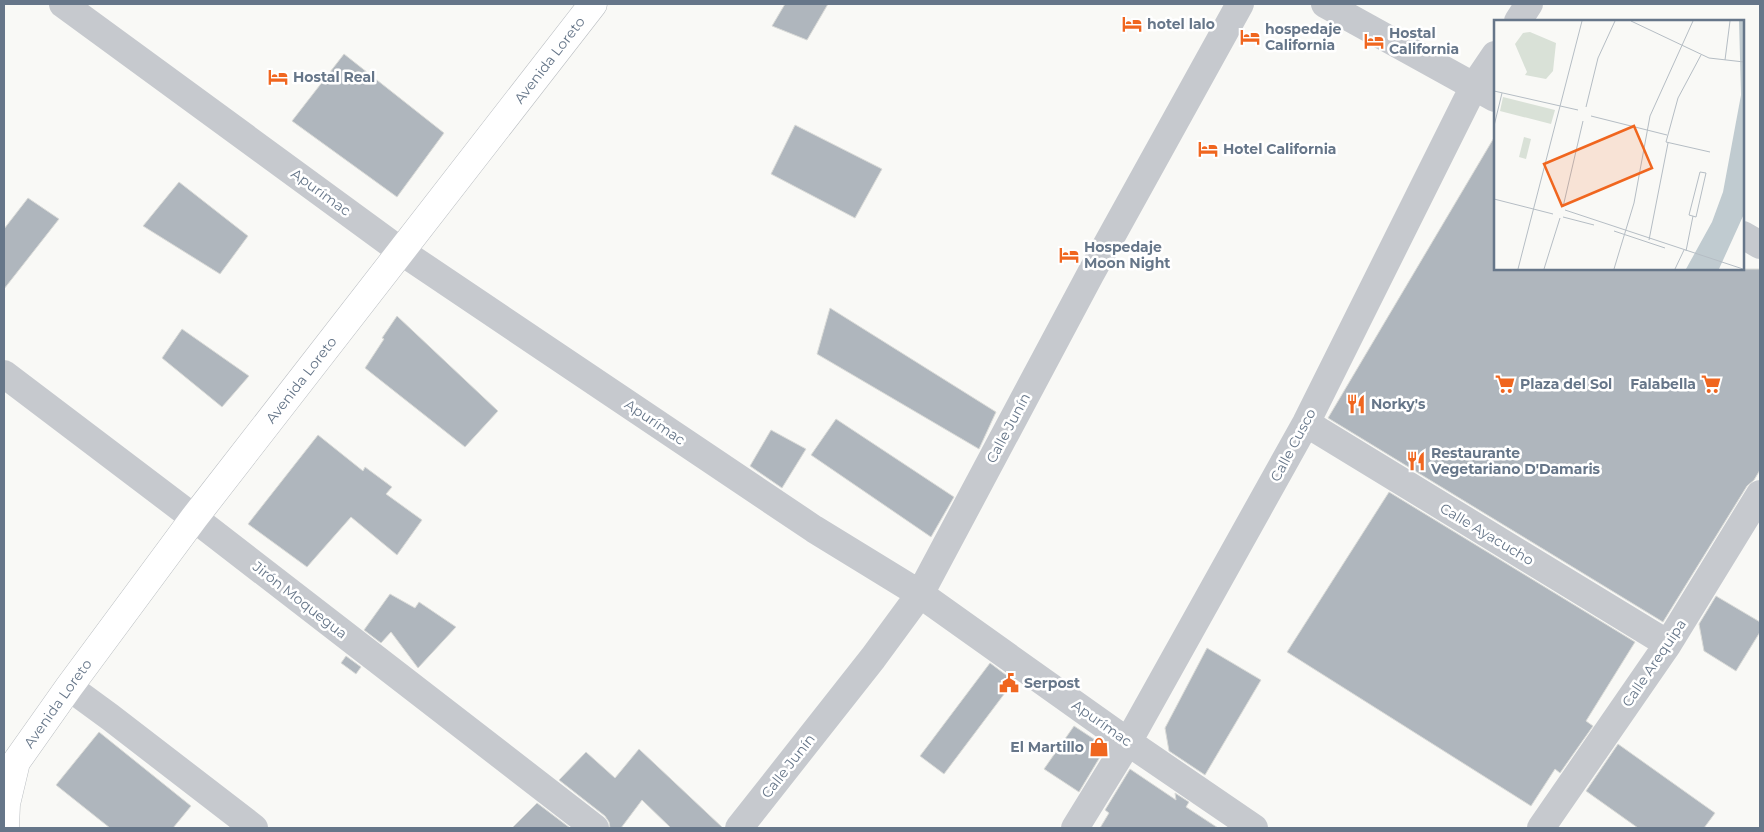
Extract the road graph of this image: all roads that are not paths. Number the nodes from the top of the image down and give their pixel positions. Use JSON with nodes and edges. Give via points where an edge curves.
{"nodes":[{"id":1,"x":63,"y":4,"type":"edge"},
{"id":2,"x":593,"y":4,"type":"edge"},
{"id":3,"x":1240,"y":4,"type":"edge"},
{"id":4,"x":1325,"y":4,"type":"edge"},
{"id":5,"x":1530,"y":4,"type":"edge"},
{"id":6,"x":1519,"y":20,"type":"edge"},
{"id":7,"x":1494,"y":57,"type":"edge"},
{"id":8,"x":1484,"y":92,"type":"edge"},
{"id":9,"x":1744,"y":236,"type":"edge"},
{"id":10,"x":1760,"y":245,"type":"edge"},
{"id":11,"x":402,"y":252,"type":"junction"},
{"id":12,"x":4,"y":374,"type":"edge"},
{"id":13,"x":1306,"y":423,"type":"junction"},
{"id":14,"x":1760,"y":494,"type":"edge"},
{"id":15,"x":194,"y":518,"type":"junction"},
{"id":16,"x":1753,"y":521,"type":"edge"},
{"id":17,"x":920,"y":594,"type":"junction"},
{"id":18,"x":1668,"y":644,"type":"junction"},
{"id":19,"x":69,"y":688,"type":"junction"},
{"id":20,"x":1128,"y":742,"type":"junction"},
{"id":21,"x":10,"y":767,"type":"edge"},
{"id":22,"x":5,"y":828,"type":"edge"},
{"id":23,"x":254,"y":828,"type":"edge"},
{"id":24,"x":595,"y":828,"type":"edge"},
{"id":25,"x":739,"y":828,"type":"edge"},
{"id":26,"x":1075,"y":828,"type":"edge"},
{"id":27,"x":1254,"y":828,"type":"edge"},
{"id":28,"x":1541,"y":828,"type":"edge"}],
"edges":[{"from":1,"to":11,"type":"street","name":"Apurímac"},
{"from":2,"to":11,"type":"main road","name":"Avenida Loreto"},
{"from":3,"to":17,"type":"street","name":"Calle Junín","via":[[1090,275]]},
{"from":4,"to":8,"type":"street"},
{"from":5,"to":6,"type":"street"},
{"from":7,"to":8,"type":"street","name":"Calle Cusco"},
{"from":8,"to":13,"type":"street","name":"Calle Cusco"},
{"from":9,"to":10,"type":"street"},
{"from":11,"to":15,"type":"main road","name":"Avenida Loreto"},
{"from":11,"to":17,"type":"street","name":"Apurímac","via":[[814,529]]},
{"from":12,"to":15,"type":"street","name":"Jirón Moquegua"},
{"from":13,"to":18,"type":"street","name":"Calle Ayacucho"},
{"from":13,"to":20,"type":"street","name":"Calle Cusco"},
{"from":14,"to":16,"type":"street","name":"Calle Arequipa"},
{"from":15,"to":19,"type":"main road","name":"Avenida Loreto"},
{"from":15,"to":24,"type":"street","name":"Jirón Moquegua"},
{"from":16,"to":18,"type":"street","name":"Calle Arequipa"},
{"from":17,"to":20,"type":"street","name":"Apurímac"},
{"from":17,"to":25,"type":"street","name":"Calle Junín"},
{"from":18,"to":28,"type":"street","name":"Calle Arequipa"},
{"from":19,"to":21,"type":"main road","name":"Avenida Loreto"},
{"from":19,"to":23,"type":"street"},
{"from":20,"to":26,"type":"street","name":"Calle Cusco"},
{"from":20,"to":27,"type":"street","name":"Apurímac"},
{"from":21,"to":22,"type":"main road","name":"Avenida Loreto"}]}
